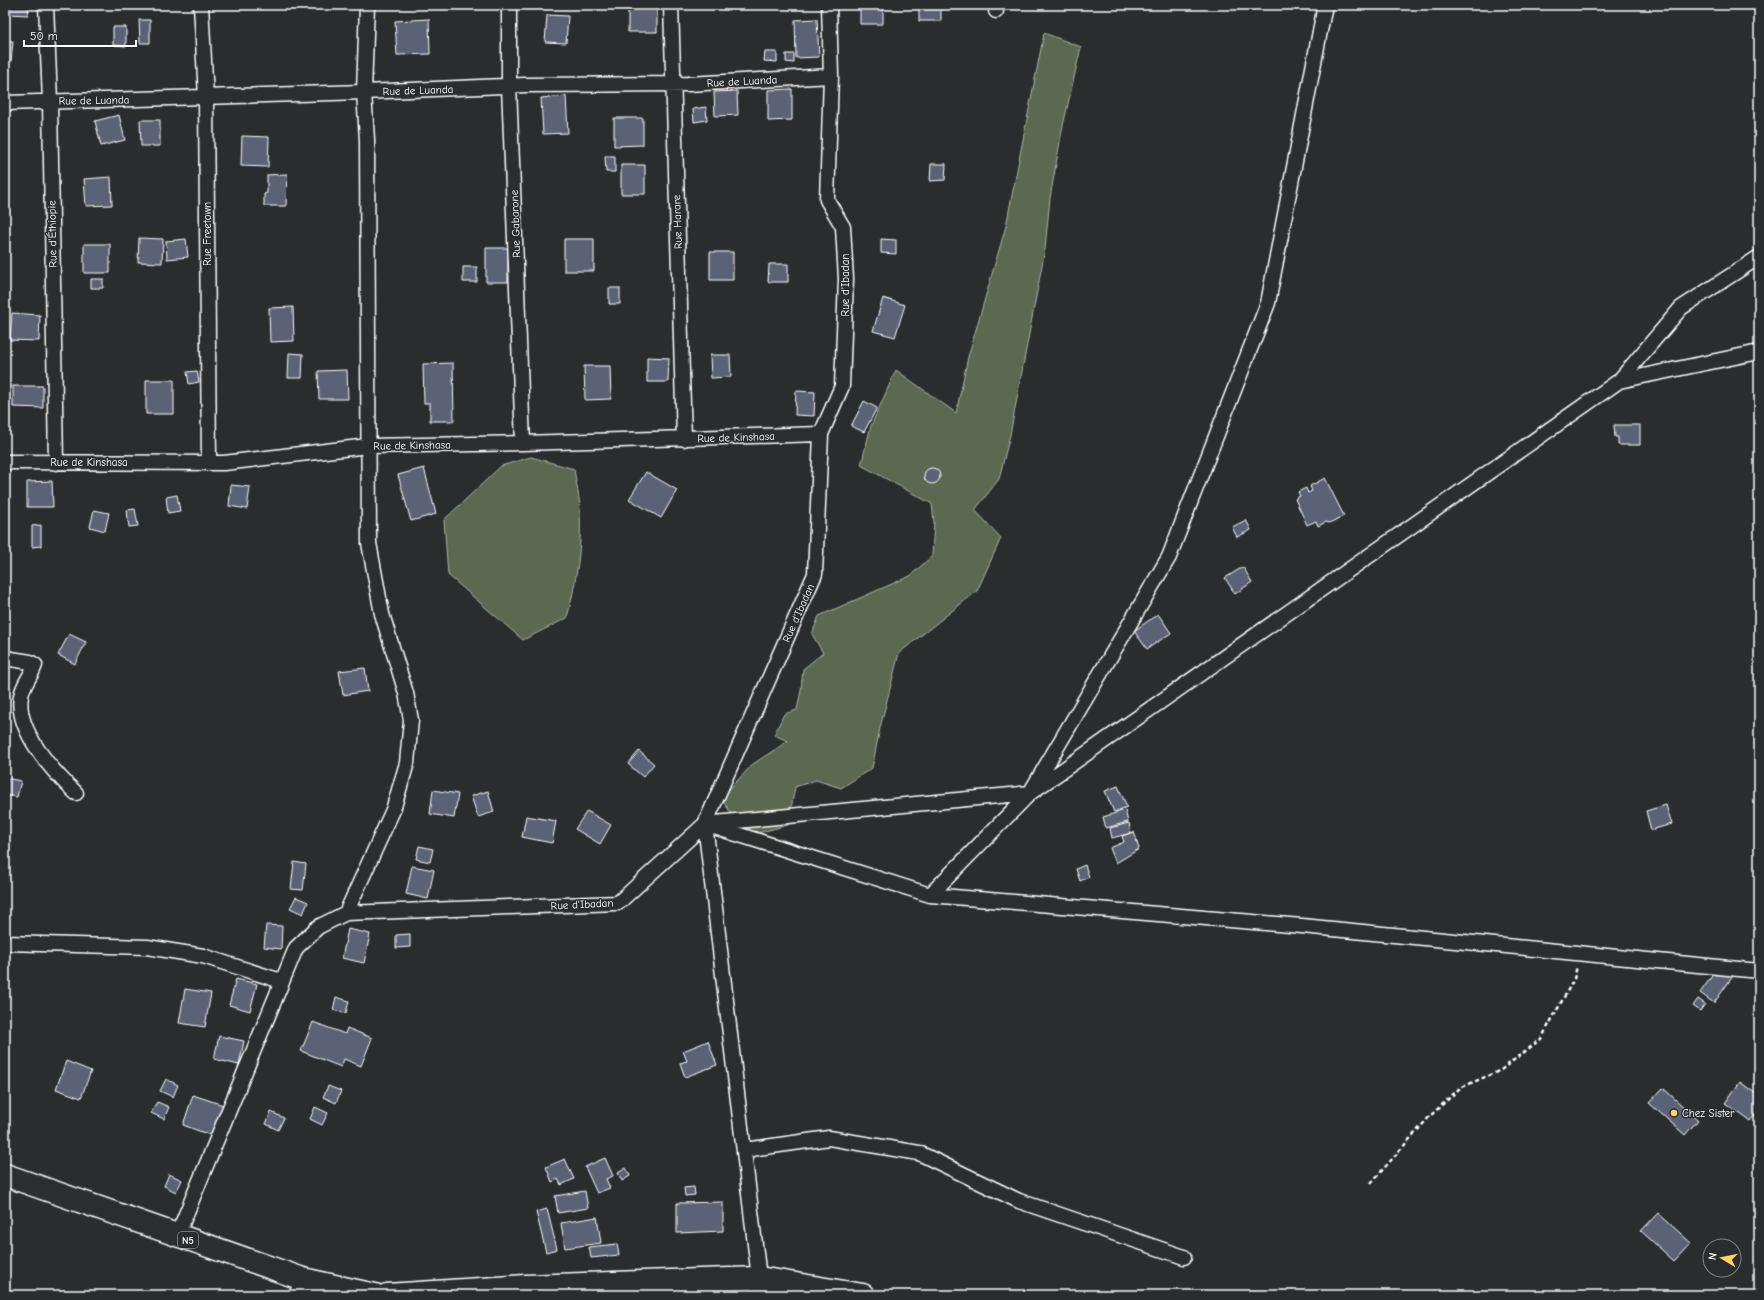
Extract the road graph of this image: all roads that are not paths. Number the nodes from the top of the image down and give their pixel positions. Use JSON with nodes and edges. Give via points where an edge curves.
{"nodes":[{"id":1,"x":46,"y":5,"type":"edge"},
{"id":2,"x":201,"y":5,"type":"edge"},
{"id":3,"x":367,"y":5,"type":"edge"},
{"id":4,"x":509,"y":5,"type":"edge"},
{"id":5,"x":671,"y":5,"type":"edge"},
{"id":6,"x":829,"y":5,"type":"edge"},
{"id":7,"x":1325,"y":5,"type":"edge"},
{"id":8,"x":831,"y":76,"type":"junction"},
{"id":9,"x":672,"y":84,"type":"junction"},
{"id":10,"x":509,"y":86,"type":"junction"},
{"id":11,"x":364,"y":92,"type":"junction"},
{"id":12,"x":206,"y":97,"type":"junction"},
{"id":13,"x":50,"y":101,"type":"junction"},
{"id":14,"x":5,"y":103,"type":"edge"},
{"id":15,"x":1759,"y":257,"type":"edge"},
{"id":16,"x":1759,"y":352,"type":"edge"},
{"id":17,"x":1619,"y":381,"type":"junction"},
{"id":18,"x":820,"y":434,"type":"junction"},
{"id":19,"x":684,"y":438,"type":"junction"},
{"id":20,"x":523,"y":443,"type":"junction"},
{"id":21,"x":368,"y":446,"type":"junction"},
{"id":22,"x":5,"y":462,"type":"edge"},
{"id":23,"x":56,"y":462,"type":"junction"},
{"id":24,"x":209,"y":463,"type":"junction"},
{"id":25,"x":5,"y":658,"type":"edge"},
{"id":26,"x":76,"y":793,"type":"dead end"},
{"id":27,"x":1030,"y":793,"type":"junction"},
{"id":28,"x":705,"y":824,"type":"junction"},
{"id":29,"x":930,"y":895,"type":"junction"},
{"id":30,"x":346,"y":913,"type":"junction"},
{"id":31,"x":5,"y":944,"type":"edge"},
{"id":32,"x":1759,"y":971,"type":"edge"},
{"id":33,"x":281,"y":981,"type":"junction"},
{"id":34,"x":744,"y":1150,"type":"junction"},
{"id":35,"x":5,"y":1175,"type":"edge"},
{"id":36,"x":177,"y":1236,"type":"junction"},
{"id":37,"x":1184,"y":1257,"type":"dead end"},
{"id":38,"x":758,"y":1286,"type":"edge"},
{"id":39,"x":299,"y":1287,"type":"edge"},
{"id":40,"x":525,"y":1291,"type":"edge"},
{"id":41,"x":375,"y":1295,"type":"edge"},
{"id":42,"x":387,"y":1295,"type":"edge"},
{"id":43,"x":863,"y":1295,"type":"edge"}],
"edges":[{"from":1,"to":13,"type":"street","name":"Rue d'Éthiopie"},
{"from":2,"to":12,"type":"street","name":"Rue Freetown"},
{"from":3,"to":11,"type":"street"},
{"from":4,"to":10,"type":"street","name":"Rue Gabarone"},
{"from":5,"to":9,"type":"street","name":"Rue Harare"},
{"from":6,"to":8,"type":"street","name":"Rue d'Ibadan"},
{"from":7,"to":27,"type":"street","via":[[1268,303],[1169,557]]},
{"from":8,"to":9,"type":"street","name":"Rue de Luanda"},
{"from":8,"to":18,"type":"street","name":"Rue d'Ibadan","via":[[827,200],[844,227],[846,279],[842,386]]},
{"from":9,"to":10,"type":"street","name":"Rue de Luanda"},
{"from":9,"to":19,"type":"street","name":"Rue Harare"},
{"from":10,"to":11,"type":"street","name":"Rue de Luanda"},
{"from":10,"to":20,"type":"street","name":"Rue Gabarone"},
{"from":11,"to":12,"type":"street","name":"Rue de Luanda"},
{"from":11,"to":21,"type":"street","via":[[367,140]]},
{"from":12,"to":13,"type":"street","name":"Rue de Luanda"},
{"from":12,"to":24,"type":"street","name":"Rue Freetown"},
{"from":13,"to":14,"type":"street","name":"Rue de Luanda"},
{"from":13,"to":23,"type":"street","name":"Rue d'Éthiopie"},
{"from":15,"to":17,"type":"street","via":[[1681,308]]},
{"from":16,"to":17,"type":"street"},
{"from":17,"to":27,"type":"street"},
{"from":18,"to":19,"type":"street","name":"Rue de Kinshasa"},
{"from":18,"to":28,"type":"street","name":"Rue d'Ibadan","via":[[815,574]]},
{"from":19,"to":20,"type":"street","name":"Rue de Kinshasa"},
{"from":20,"to":21,"type":"street","name":"Rue de Kinshasa"},
{"from":21,"to":24,"type":"street","name":"Rue de Kinshasa"},
{"from":21,"to":30,"type":"street","via":[[370,543],[382,614],[406,693],[410,720],[407,763],[393,810]]},
{"from":22,"to":23,"type":"street","name":"Rue de Kinshasa"},
{"from":23,"to":24,"type":"street","name":"Rue de Kinshasa"},
{"from":25,"to":26,"type":"street","via":[[35,665],[24,685],[21,697],[28,731],[40,754]]},
{"from":27,"to":28,"type":"street"},
{"from":27,"to":29,"type":"street"},
{"from":28,"to":29,"type":"street"},
{"from":28,"to":30,"type":"street","name":"Rue d'Ibadan","via":[[618,903]]},
{"from":28,"to":34,"type":"street"},
{"from":29,"to":32,"type":"street","via":[[1302,926]]},
{"from":30,"to":33,"type":"street","via":[[318,927],[296,948]]},
{"from":31,"to":33,"type":"street","via":[[147,947],[203,956]]},
{"from":33,"to":36,"type":"street"},
{"from":34,"to":37,"type":"street","via":[[829,1138],[919,1153],[1019,1201]]},
{"from":34,"to":38,"type":"street"},
{"from":35,"to":36,"type":"highway","number":"N5"},
{"from":36,"to":39,"type":"highway","number":"N5"},
{"from":38,"to":40,"type":"highway"},
{"from":38,"to":43,"type":"highway"},
{"from":39,"to":41,"type":"highway","number":"N5"},
{"from":40,"to":42,"type":"highway"}]}
